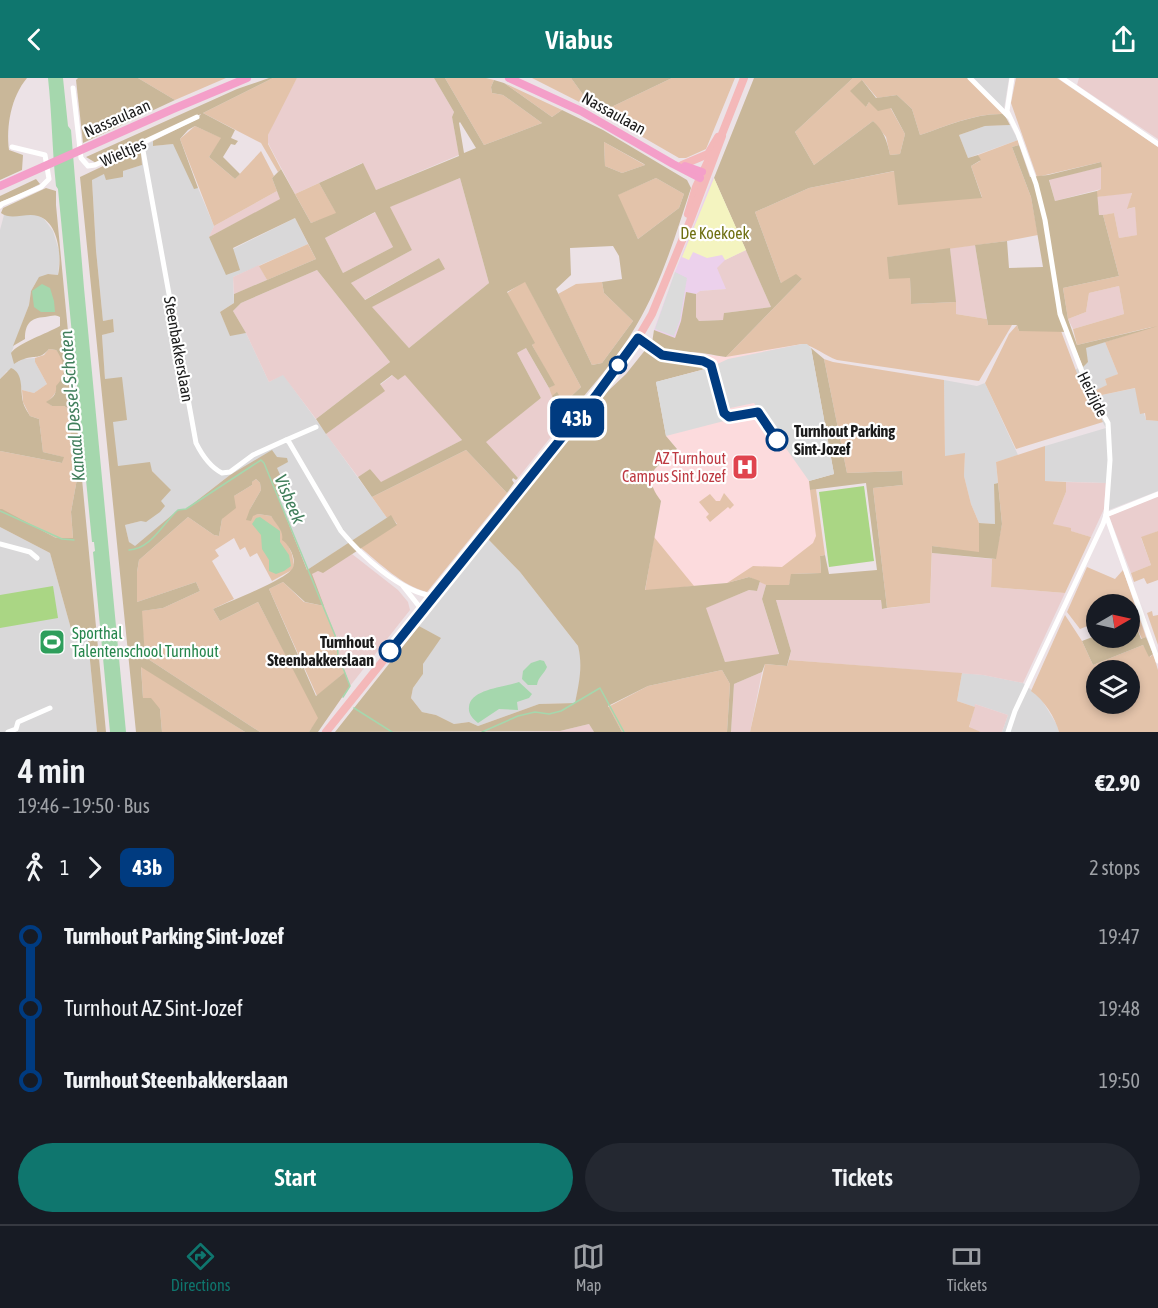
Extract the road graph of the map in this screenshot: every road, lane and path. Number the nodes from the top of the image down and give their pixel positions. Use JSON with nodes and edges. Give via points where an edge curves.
{"nodes":[{"id":1,"x":247,"y":78,"type":"edge"},
{"id":2,"x":509,"y":78,"type":"edge"},
{"id":3,"x":744,"y":78,"type":"edge"},
{"id":4,"x":970,"y":78,"type":"edge"},
{"id":5,"x":1011,"y":78,"type":"edge"},
{"id":6,"x":1062,"y":78,"type":"edge"},
{"id":7,"x":73,"y":88,"type":"dead end"},
{"id":8,"x":198,"y":117,"type":"dead end"},
{"id":9,"x":1009,"y":117,"type":"junction"},
{"id":10,"x":723,"y":132,"type":"junction"},
{"id":11,"x":1158,"y":144,"type":"edge"},
{"id":12,"x":142,"y":145,"type":"junction"},
{"id":13,"x":12,"y":147,"type":"dead end"},
{"id":14,"x":670,"y":161,"type":"junction"},
{"id":15,"x":682,"y":165,"type":"junction"},
{"id":16,"x":690,"y":173,"type":"junction"},
{"id":17,"x":703,"y":175,"type":"junction"},
{"id":18,"x":0,"y":186,"type":"edge"},
{"id":19,"x":696,"y":187,"type":"junction"},
{"id":20,"x":0,"y":206,"type":"edge"},
{"id":21,"x":687,"y":227,"type":"junction"},
{"id":22,"x":316,"y":428,"type":"dead end"},
{"id":23,"x":285,"y":440,"type":"junction"},
{"id":24,"x":1158,"y":494,"type":"edge"},
{"id":25,"x":1106,"y":515,"type":"junction"},
{"id":26,"x":0,"y":544,"type":"edge"},
{"id":27,"x":37,"y":558,"type":"dead end"},
{"id":28,"x":400,"y":583,"type":"junction"},
{"id":29,"x":433,"y":596,"type":"junction"},
{"id":30,"x":422,"y":610,"type":"junction"},
{"id":31,"x":1158,"y":661,"type":"edge"},
{"id":32,"x":51,"y":708,"type":"dead end"},
{"id":33,"x":9,"y":732,"type":"edge"},
{"id":34,"x":326,"y":732,"type":"edge"},
{"id":35,"x":1008,"y":732,"type":"edge"}],
"edges":[{"from":1,"to":18,"type":"main road","name":"Nassaulaan"},
{"from":2,"to":14,"type":"main road","name":"Nassaulaan","via":[[570,106]]},
{"from":3,"to":10,"type":"street"},
{"from":4,"to":9,"type":"street","name":"Heizijde"},
{"from":5,"to":9,"type":"street","name":"Heizijde"},
{"from":6,"to":11,"type":"street"},
{"from":7,"to":12,"type":"street","name":"Wieltjes","via":[[83,162],[95,165]]},
{"from":8,"to":12,"type":"street","name":"Wieltjes"},
{"from":9,"to":25,"type":"street","name":"Heizijde","via":[[1036,184],[1064,327],[1089,390],[1108,423]]},
{"from":10,"to":15,"type":"street","via":[[708,154]]},
{"from":10,"to":17,"type":"street"},
{"from":12,"to":23,"type":"street","name":"Steenbakkerslaan","via":[[196,443],[213,468],[222,473]]},
{"from":13,"to":20,"type":"street","via":[[45,155],[49,179],[41,187]]},
{"from":14,"to":15,"type":"main road","name":"Nassaulaan"},
{"from":14,"to":16,"type":"main road","name":"Nassaulaan"},
{"from":15,"to":17,"type":"main road","name":"Nassaulaan"},
{"from":16,"to":17,"type":"main road","name":"Nassaulaan"},
{"from":16,"to":19,"type":"street"},
{"from":17,"to":19,"type":"street"},
{"from":17,"to":21,"type":"street"},
{"from":19,"to":21,"type":"street"},
{"from":21,"to":29,"type":"street","via":[[652,314],[638,338]]},
{"from":22,"to":23,"type":"street","name":"Steenbakkerslaan"},
{"from":23,"to":28,"type":"street","via":[[290,442],[341,531],[364,556]]},
{"from":24,"to":25,"type":"street"},
{"from":25,"to":31,"type":"street"},
{"from":25,"to":35,"type":"street","name":"Heizijde"},
{"from":26,"to":27,"type":"street","via":[[30,552]]},
{"from":28,"to":29,"type":"street"},
{"from":28,"to":30,"type":"street"},
{"from":29,"to":30,"type":"street"},
{"from":30,"to":34,"type":"street"},
{"from":32,"to":33,"type":"street","via":[[18,722],[16,729]]}]}
